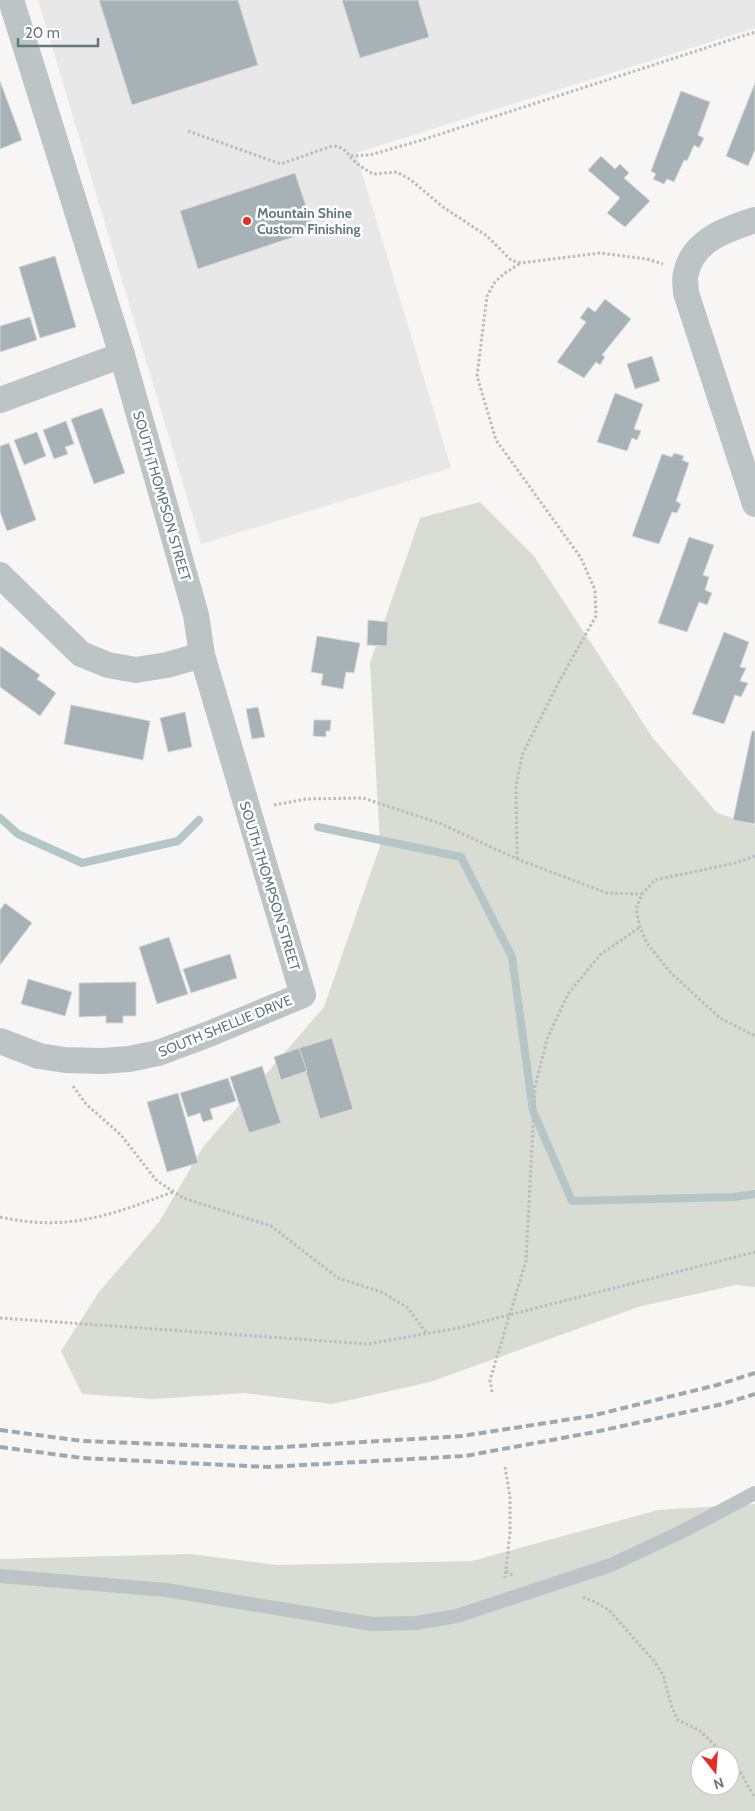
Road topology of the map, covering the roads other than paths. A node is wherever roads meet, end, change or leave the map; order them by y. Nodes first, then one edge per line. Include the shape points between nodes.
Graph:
1 (9, 14) edge
2 (755, 220) edge
3 (122, 355) junction
4 (0, 400) edge
5 (753, 494) edge
6 (0, 575) edge
7 (202, 655) junction
8 (303, 995) joint
9 (0, 1041) edge
10 (755, 1493) edge
11 (0, 1576) edge

1 - 3 street, SOUTH THOMPSON STREET
2 - 5 street via 728,228 710,239 693,255 685,274 686,293
3 - 4 street
3 - 7 street, SOUTH THOMPSON STREET via 196,615
6 - 7 street via 81,654 108,665 136,670 167,666
7 - 8 street, SOUTH THOMPSON STREET
8 - 9 street, SOUTH SHELLIE DRIVE via 158,1053 129,1059 65,1060 40,1056
10 - 11 lane via 610,1565 457,1616 416,1622 372,1624 166,1590

